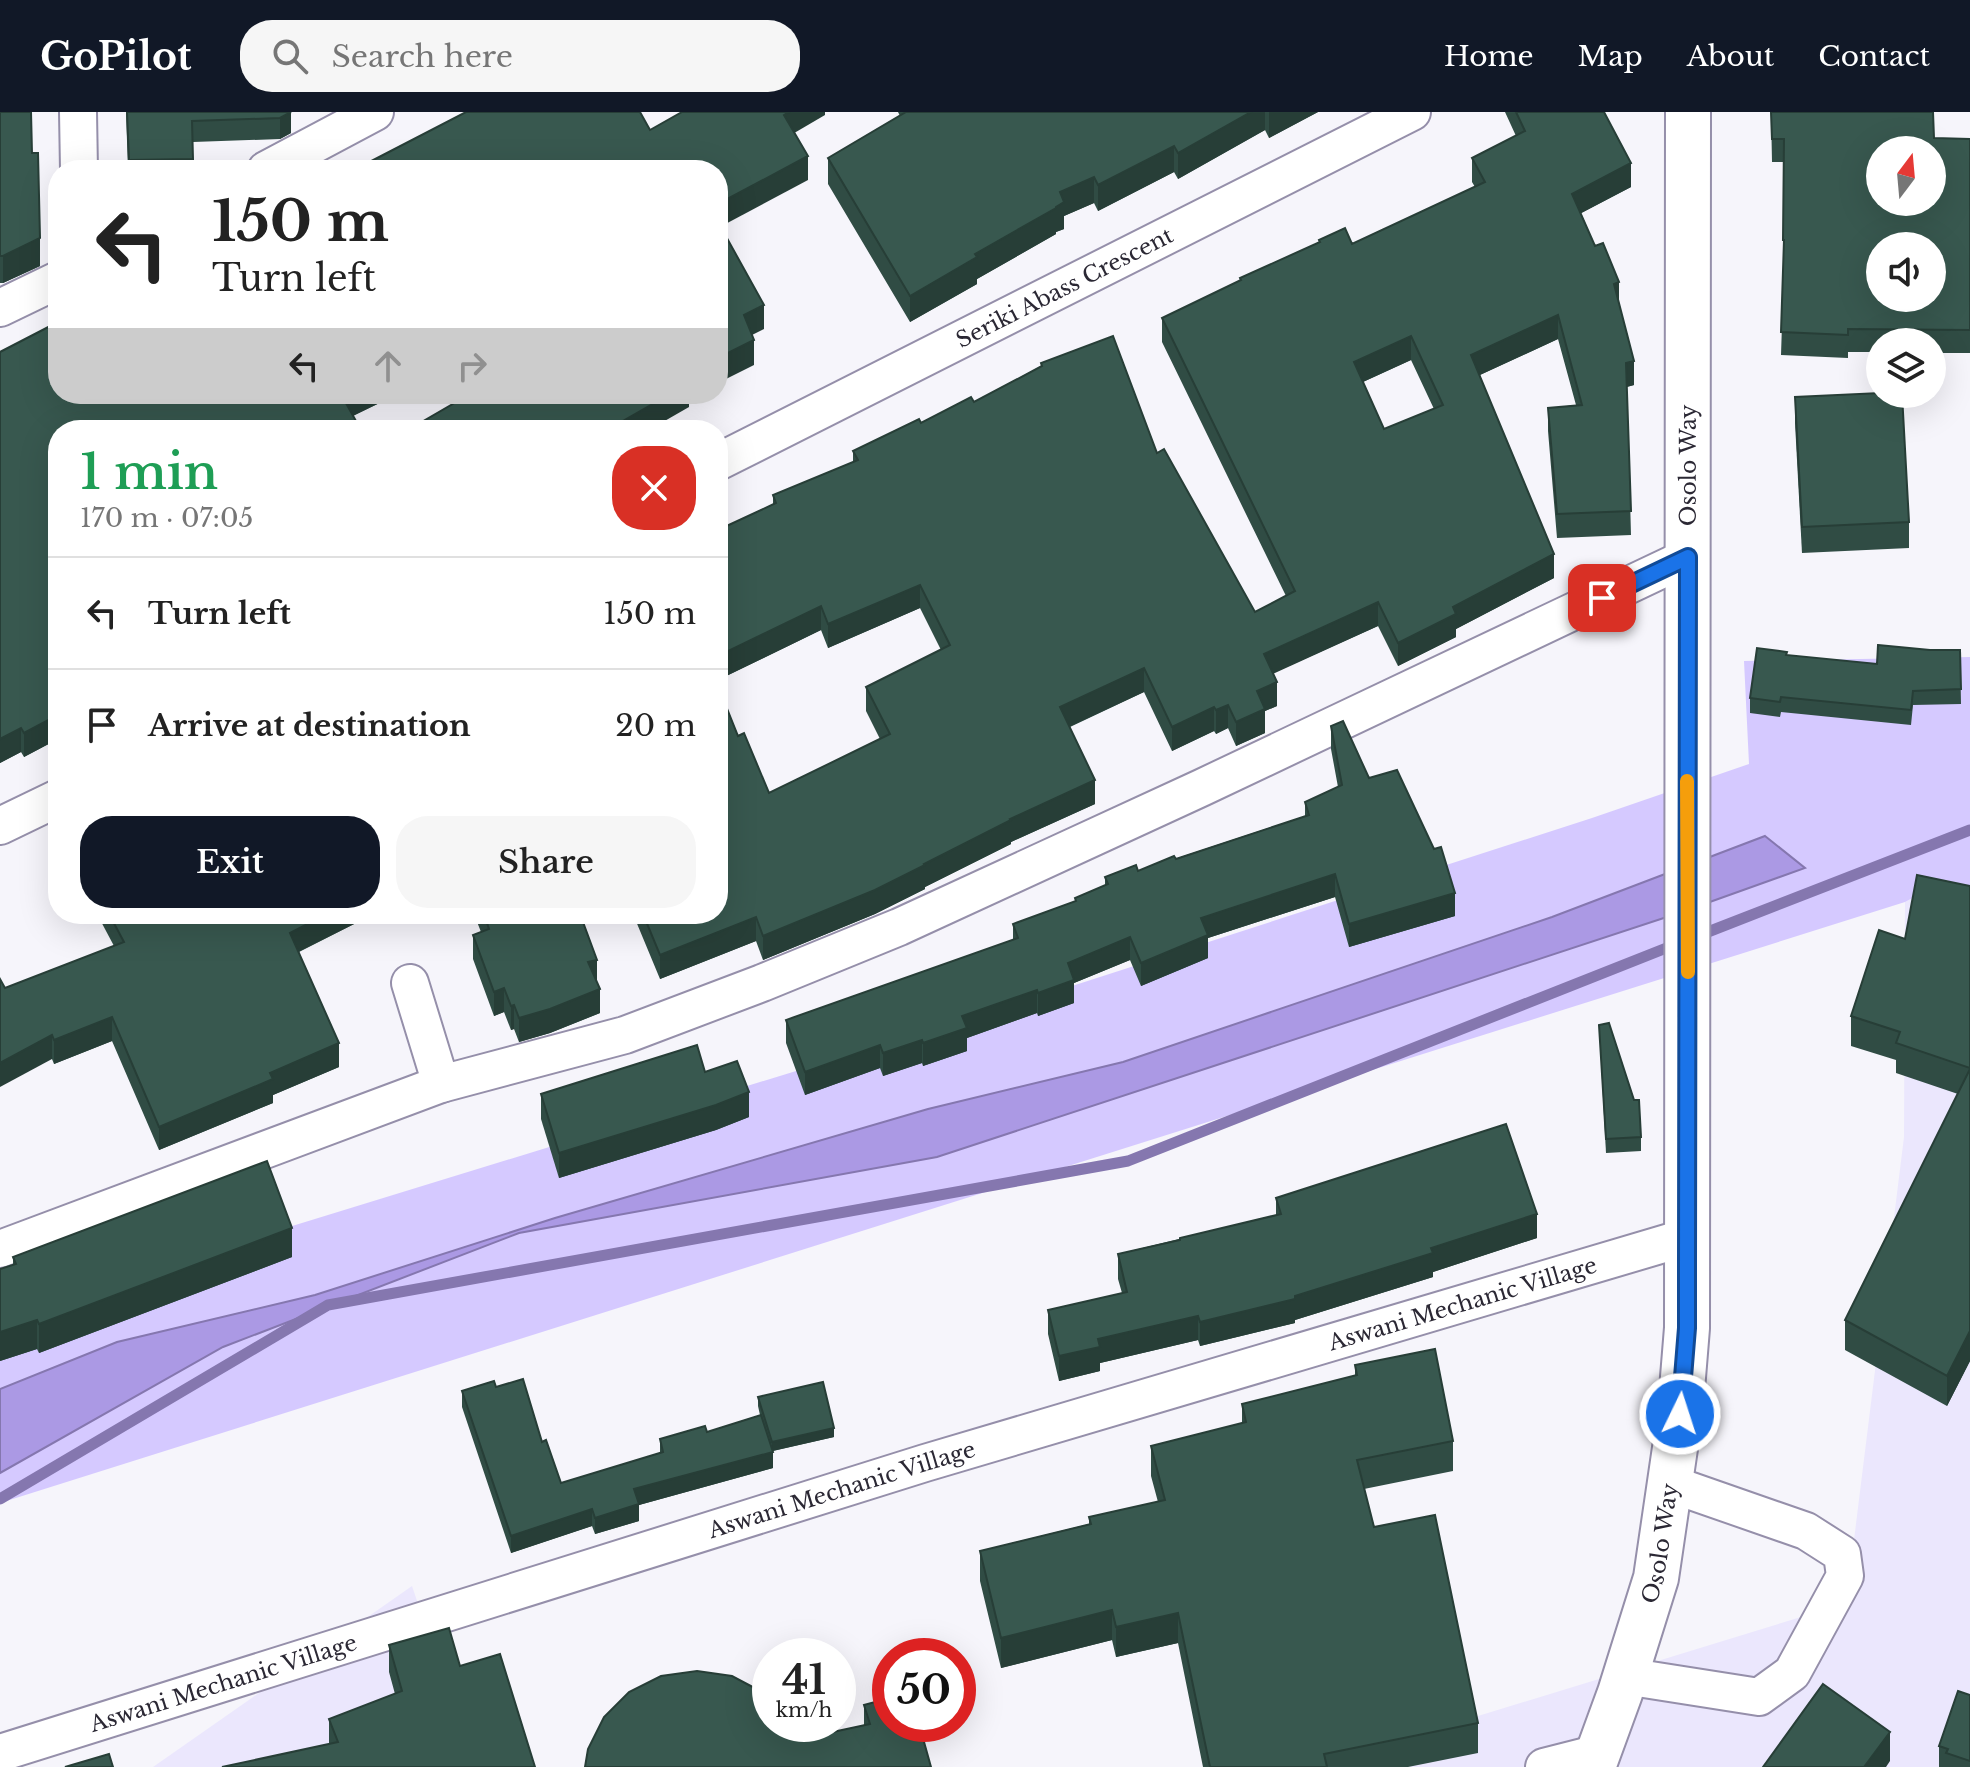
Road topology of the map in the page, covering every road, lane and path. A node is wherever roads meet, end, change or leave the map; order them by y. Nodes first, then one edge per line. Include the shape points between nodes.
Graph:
1 (78, 112) edge
2 (375, 112) edge
3 (1412, 112) edge
4 (1688, 112) edge
5 (79, 160) edge
6 (285, 160) edge
7 (48, 285) edge
8 (0, 308) edge
9 (728, 457) edge
10 (1688, 557) junction
11 (48, 803) edge
12 (0, 826) edge
13 (410, 983) dead end
14 (441, 1084) junction
15 (1687, 1237) junction
16 (0, 1249) edge
17 (1671, 1484) junction
18 (1625, 1676) junction
19 (0, 1753) edge
20 (1596, 1760) edge
21 (1544, 1767) edge

1 - 5 street
2 - 6 street
3 - 9 street, Seriki Abass Crescent
4 - 10 main road, Osolo Way
7 - 8 street
10 - 14 street via 899,927 625,1035
10 - 15 main road, Osolo Way
11 - 12 street
13 - 14 street
14 - 16 street
15 - 17 main road, Osolo Way via 1687,1328
15 - 19 street, Aswani Mechanic Village via 910,1468
17 - 18 main road, Osolo Way via 1656,1578
17 - 18 street via 1806,1531 1842,1554 1845,1576 1792,1673 1759,1697
18 - 20 main road, Osolo Way
20 - 21 street

